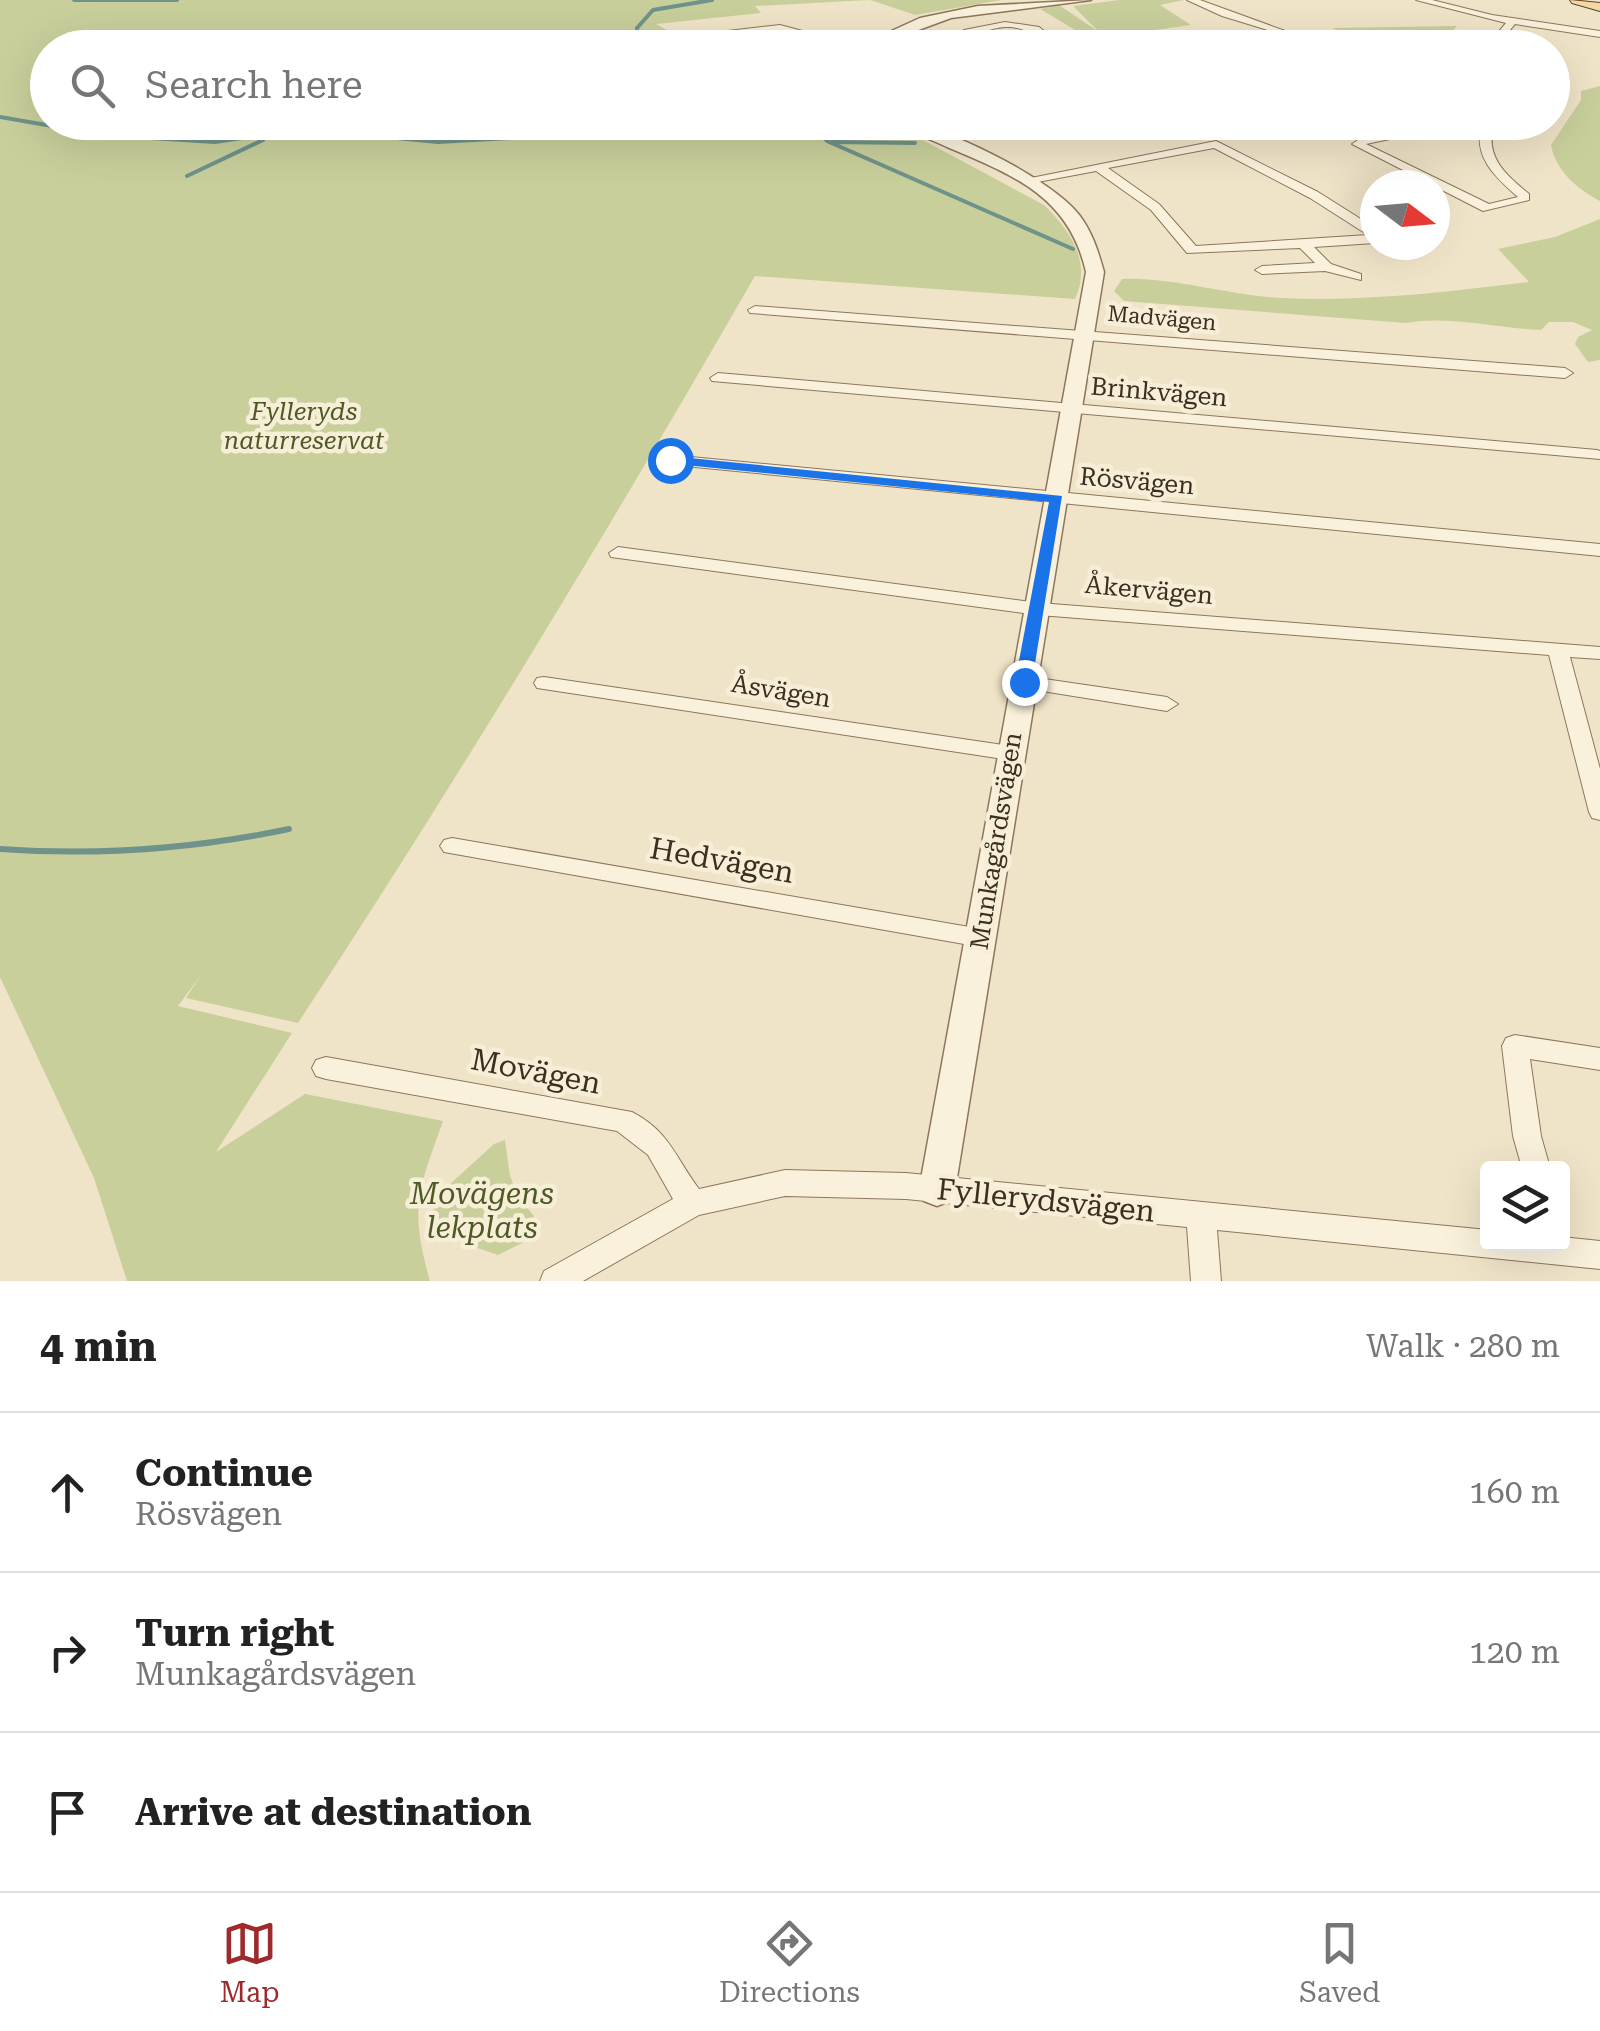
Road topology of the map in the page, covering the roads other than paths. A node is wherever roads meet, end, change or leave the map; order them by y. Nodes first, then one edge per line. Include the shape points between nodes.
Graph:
1 (1085, 0) edge
2 (1192, 0) edge
3 (1421, 0) edge
4 (1577, 0) edge
5 (1588, 0) edge
6 (1600, 5) edge
7 (1513, 22) junction
8 (756, 30) edge
9 (787, 30) edge
10 (903, 30) edge
11 (992, 30) edge
12 (1036, 30) edge
13 (1277, 30) edge
14 (1506, 30) edge
15 (1600, 34) edge
16 (942, 140) edge
17 (1366, 140) edge
18 (1485, 140) edge
19 (1097, 166) junction
20 (1027, 180) junction
21 (1360, 224) edge
22 (1360, 241) edge
23 (1304, 244) junction
24 (1326, 267) junction
25 (1262, 270) dead end
26 (1356, 277) dead end
27 (755, 310) dead end
28 (1083, 335) junction
29 (1565, 373) dead end
30 (718, 378) dead end
31 (1073, 409) junction
32 (1596, 454) dead end
33 (670, 460) dead end
34 (1057, 499) junction
35 (1600, 550) edge
36 (618, 553) dead end
37 (1038, 609) junction
38 (1558, 650) junction
39 (1600, 653) edge
40 (1024, 682) junction
41 (544, 683) dead end
42 (1166, 704) dead end
43 (1010, 753) junction
44 (1600, 812) edge
45 (452, 846) dead end
46 (980, 938) junction
47 (1600, 1059) edge
48 (326, 1068) dead end
49 (1535, 1161) edge
50 (937, 1190) junction
51 (693, 1203) junction
52 (1201, 1216) junction
53 (1480, 1240) edge
54 (1570, 1249) edge
55 (1600, 1255) edge
56 (555, 1281) edge
57 (1206, 1281) edge

1 - 10 street via 947,17
2 - 13 street
3 - 7 street
4 - 6 main road
5 - 6 main road
7 - 14 street
7 - 15 street
8 - 9 street
11 - 12 street
16 - 20 street, Munkagårdsvägen
17 - 18 street via 1358,144 1488,208 1522,200 1490,162
19 - 20 street
19 - 21 street via 1216,144
19 - 23 street via 1154,206 1192,250
20 - 28 street, Munkagårdsvägen via 1077,219 1088,237 1096,272
22 - 23 street
23 - 24 street
24 - 25 street
24 - 26 street
27 - 28 street, Madvägen
28 - 29 street, Madvägen
28 - 31 street, Munkagårdsvägen
30 - 31 street, Brinkvägen
31 - 32 street, Brinkvägen
31 - 34 street, Munkagårdsvägen
33 - 34 street, Rösvägen
34 - 35 street, Rösvägen
34 - 37 street, Munkagårdsvägen
36 - 37 street, Åkervägen
37 - 38 street, Åkervägen
37 - 40 street, Munkagårdsvägen
38 - 39 street, Åkervägen
38 - 44 street
40 - 42 street
40 - 43 street, Munkagårdsvägen
41 - 43 street, Åsvägen
43 - 46 street, Munkagårdsvägen
45 - 46 street, Hedvägen
46 - 50 street, Munkagårdsvägen
47 - 49 street via 1514,1046
48 - 51 street, Movägen via 622,1120 659,1146
50 - 51 street, Fyllerydsvägen via 785,1183
50 - 52 street, Fyllerydsvägen
51 - 56 street, Fyllerydsvägen
52 - 53 street, Fyllerydsvägen
52 - 57 street
54 - 55 street, Fyllerydsvägen

